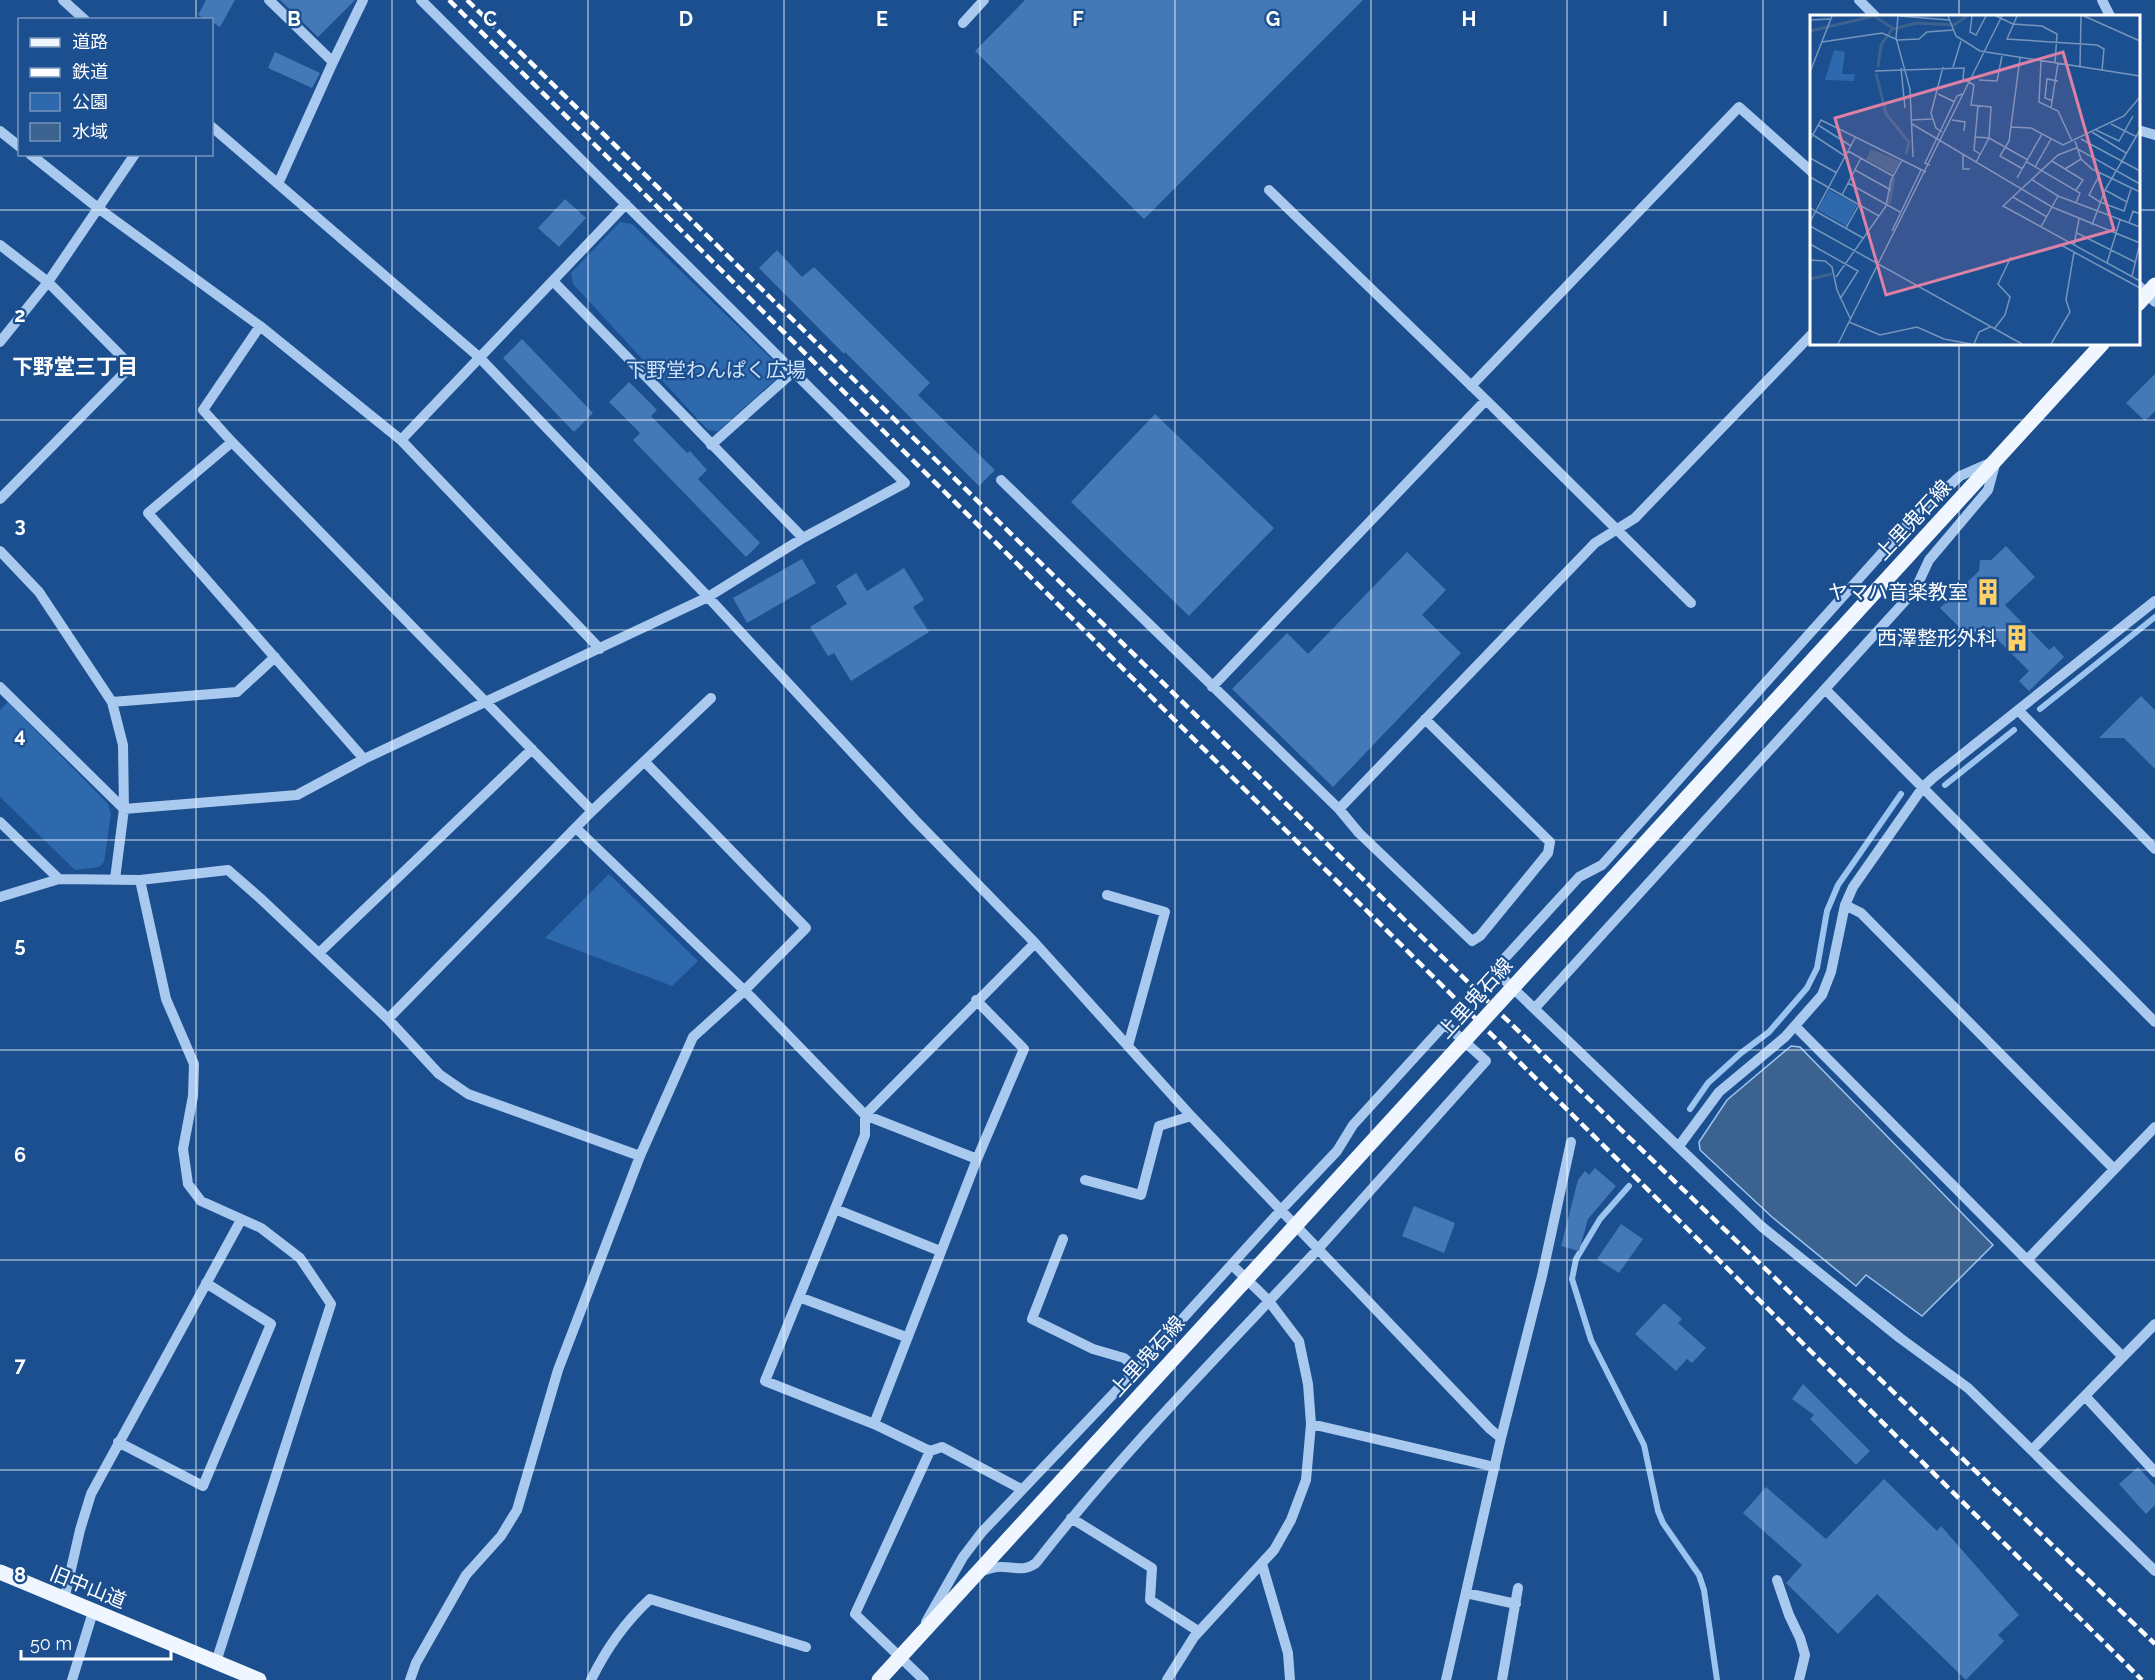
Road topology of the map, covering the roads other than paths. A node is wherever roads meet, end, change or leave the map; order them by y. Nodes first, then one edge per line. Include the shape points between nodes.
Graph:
1 (63, 0) edge
2 (269, 0) edge
3 (363, 0) edge
4 (421, 0) edge
5 (984, 0) edge
6 (1859, 0) edge
7 (2102, 0) edge
8 (1874, 15) edge
9 (2110, 15) edge
10 (84, 18) edge
11 (963, 23) dead end
12 (333, 62) junction
13 (213, 128) edge
14 (2140, 130) edge
15 (0, 131) edge
16 (2155, 135) edge
17 (18, 145) edge
18 (33, 156) edge
19 (134, 156) edge
20 (1810, 170) edge
21 (278, 184) junction
22 (1269, 190) dead end
23 (626, 204) junction
24 (98, 208) junction
25 (0, 245) edge
26 (553, 281) junction
27 (48, 282) junction
28 (260, 326) junction
29 (1810, 336) edge
30 (0, 342) edge
31 (2101, 345) edge
32 (479, 357) junction
33 (793, 372) junction
34 (1471, 386) junction
35 (1486, 400) junction
36 (401, 440) junction
37 (232, 442) junction
38 (711, 445) junction
39 (1997, 459) junction
40 (1001, 480) dead end
41 (0, 500) edge
42 (1618, 529) junction
43 (803, 538) junction
44 (0, 551) edge
45 (708, 597) junction
46 (2155, 601) edge
47 (1691, 603) dead end
48 (600, 649) junction
49 (275, 657) junction
50 (0, 687) edge
51 (1212, 687) junction
52 (1825, 689) junction
53 (711, 698) dead end
54 (112, 702) junction
55 (487, 703) junction
56 (2018, 710) junction
57 (1425, 719) junction
58 (532, 749) junction
59 (364, 759) junction
60 (645, 762) junction
61 (1923, 787) junction
62 (124, 809) junction
63 (1339, 809) junction
64 (592, 812) junction
65 (0, 822) edge
66 (576, 828) junction
67 (2155, 849) edge
68 (59, 879) junction
69 (115, 879) junction
70 (140, 880) junction
71 (1107, 895) dead end
72 (0, 897) edge
73 (1845, 905) junction
74 (1035, 943) junction
75 (319, 953) junction
76 (744, 991) junction
77 (976, 1000) junction
78 (1534, 1008) junction
79 (388, 1018) junction
80 (2155, 1022) edge
81 (1795, 1026) junction
82 (1128, 1046) junction
83 (865, 1115) junction
84 (1191, 1116) junction
85 (2155, 1127) edge
86 (1571, 1142) dead end
87 (1679, 1146) junction
88 (640, 1156) junction
89 (977, 1159) junction
90 (2114, 1169) junction
91 (1085, 1180) dead end
92 (835, 1209) junction
93 (1282, 1209) junction
94 (241, 1220) junction
95 (1063, 1239) dead end
96 (1318, 1248) junction
97 (940, 1251) junction
98 (2027, 1260) junction
99 (1232, 1265) junction
100 (206, 1283) junction
101 (799, 1297) junction
102 (1268, 1300) junction
103 (2155, 1324) edge
104 (906, 1337) junction
105 (2123, 1357) junction
106 (1137, 1369) junction
107 (2085, 1396) junction
108 (874, 1424) junction
109 (1311, 1424) junction
110 (1501, 1438) junction
111 (118, 1442) junction
112 (2032, 1450) junction
113 (930, 1451) junction
114 (1496, 1467) junction
115 (2155, 1472) edge
116 (1021, 1489) junction
117 (1071, 1518) junction
118 (1262, 1564) junction
119 (2155, 1571) edge
120 (0, 1572) edge
121 (978, 1572) junction
122 (1777, 1580) dead end
123 (1518, 1588) dead end
124 (1466, 1593) junction
125 (64, 1600) junction
126 (1516, 1604) junction
127 (93, 1612) junction
128 (1198, 1631) junction
129 (917, 1638) junction
130 (806, 1647) dead end
131 (900, 1658) junction
132 (216, 1662) junction
133 (72, 1680) edge
134 (259, 1680) edge
135 (410, 1680) edge
136 (591, 1680) edge
137 (879, 1680) edge
138 (924, 1680) edge
139 (1167, 1680) edge
140 (1290, 1680) edge
141 (1446, 1680) edge
142 (1502, 1680) edge
143 (1799, 1680) edge

1 - 10 street
2 - 12 street
3 - 12 street
4 - 23 street
5 - 11 street
6 - 8 street
7 - 9 street
12 - 21 street
13 - 21 street
14 - 16 street
15 - 17 street
18 - 24 street
19 - 24 street
20 - 34 street via 1740,107
21 - 32 street
22 - 34 street
23 - 26 street
23 - 33 street
24 - 27 street
24 - 28 street
25 - 27 street
26 - 32 street
26 - 38 street
27 - 30 street
27 - 41 street via 131,366
28 - 36 street
28 - 37 street via 203,410
29 - 42 street via 1635,518
31 - 39 main road, 上里鬼石線
32 - 36 street
32 - 45 street
33 - 38 street
33 - 43 street via 905,483
34 - 35 street
35 - 42 street
35 - 51 street
36 - 48 street
37 - 49 street via 148,513
37 - 55 street
38 - 43 street
39 - 52 street via 1988,490 1929,560 1916,591
39 - 78 street via 1960,476 1907,525 1602,865 1579,877 1494,970
39 - 121 main road, 上里鬼石線, bridge
40 - 51 street
42 - 47 street
42 - 57 street via 1595,543
43 - 45 street
44 - 54 street via 39,592
45 - 48 street
45 - 74 street
46 - 56 street
48 - 55 street
49 - 54 street via 237,692
49 - 59 street
50 - 62 street
51 - 63 street
52 - 61 street
52 - 78 street
53 - 60 street
54 - 62 street via 123,745
55 - 58 street
55 - 59 street
56 - 61 street
56 - 67 street
57 - 63 street
57 - 63 street via 1550,842 1548,854 1480,936 1472,941
58 - 64 street
58 - 75 street
59 - 62 street via 297,795
60 - 64 street
60 - 76 street via 806,928
61 - 73 street via 1853,887
61 - 80 street
62 - 69 street
64 - 66 street
65 - 68 street
66 - 76 street
66 - 79 street
68 - 69 street
68 - 72 street
69 - 70 street
70 - 75 street via 228,870
70 - 94 street via 166,999 194,1064 194,1096 183,1149 188,1184 201,1201
71 - 82 street via 1165,912
73 - 81 street via 1831,972 1822,995
73 - 90 street via 1862,913
74 - 77 street
74 - 82 street
75 - 79 street
76 - 83 street
76 - 88 street via 693,1037
77 - 83 street
77 - 89 street via 1024,1049
78 - 87 street
79 - 88 street via 440,1074 468,1094
81 - 87 street via 1719,1092
81 - 98 street
82 - 84 street
83 - 89 street
83 - 92 street via 865,1135
84 - 91 street via 1159,1126 1141,1195
84 - 93 street
85 - 90 street
86 - 110 street
87 - 112 street via 1761,1226 1968,1388
88 - 135 street via 558,1370 517,1510 501,1536 466,1575
89 - 97 street
90 - 98 street
92 - 97 street
92 - 101 street
93 - 96 street
93 - 96 street via 1445,1024 1486,1061
93 - 99 street
94 - 100 street
94 - 132 street via 261,1228 300,1258 331,1304
95 - 106 street via 1032,1319 1093,1349 1124,1358
96 - 102 street
96 - 110 street
97 - 104 street
98 - 105 street
99 - 102 street
99 - 106 street
100 - 111 street
100 - 111 street via 271,1323 203,1486
101 - 104 street
101 - 108 street via 765,1381
102 - 109 street via 1299,1341
102 - 117 street
103 - 105 street
104 - 108 street
105 - 107 street
106 - 116 street
107 - 112 street
107 - 115 street
108 - 113 street
109 - 114 street
109 - 118 street via 1303,1490 1291,1520
110 - 114 street
111 - 125 street via 91,1494
112 - 119 street
113 - 116 street via 942,1447
113 - 131 street via 855,1614
114 - 124 street
116 - 129 street via 963,1557
117 - 121 street via 1029,1568 1002,1566
117 - 128 street via 1152,1568 1150,1600
118 - 128 street
118 - 140 street via 1288,1653
120 - 125 main road, 旧中山道
121 - 129 main road, 上里鬼石線
122 - 143 street via 1805,1655
123 - 126 street
124 - 126 street
124 - 141 street
125 - 127 main road, 旧中山道
126 - 142 street
127 - 132 main road, 旧中山道
127 - 133 street
128 - 139 street
129 - 131 main road, 上里鬼石線
130 - 136 street via 650,1599 604,1652
131 - 137 main road, 上里鬼石線
131 - 138 street
132 - 134 main road, 旧中山道

